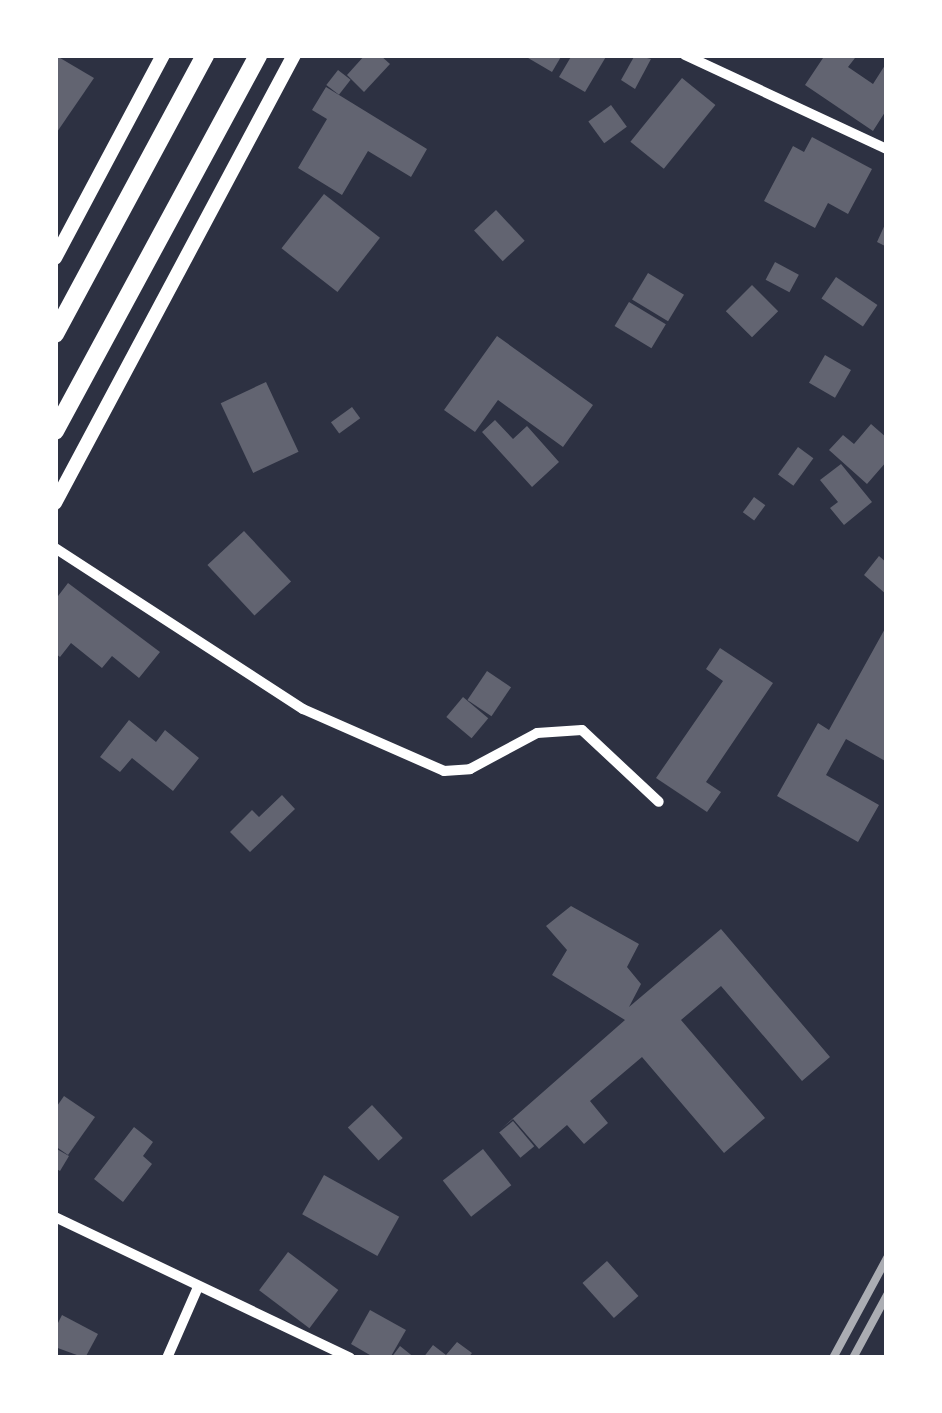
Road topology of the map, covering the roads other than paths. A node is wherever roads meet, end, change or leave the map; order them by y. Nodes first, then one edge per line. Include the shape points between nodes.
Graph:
1 (163, 55) edge
2 (206, 55) edge
3 (258, 55) edge
4 (294, 55) edge
5 (685, 55) edge
6 (887, 149) edge
7 (55, 258) edge
8 (55, 334) edge
9 (55, 431) edge
10 (55, 504) edge
11 (55, 548) edge
12 (659, 802) dead end
13 (55, 1217) edge
14 (198, 1287) junction
15 (167, 1358) edge
16 (350, 1358) edge

1 - 7 street
2 - 8 highway
3 - 9 highway
4 - 10 street
5 - 6 street
11 - 12 street via 304,709 444,772 470,769 537,734 582,730
13 - 14 street
14 - 15 street
14 - 16 street

